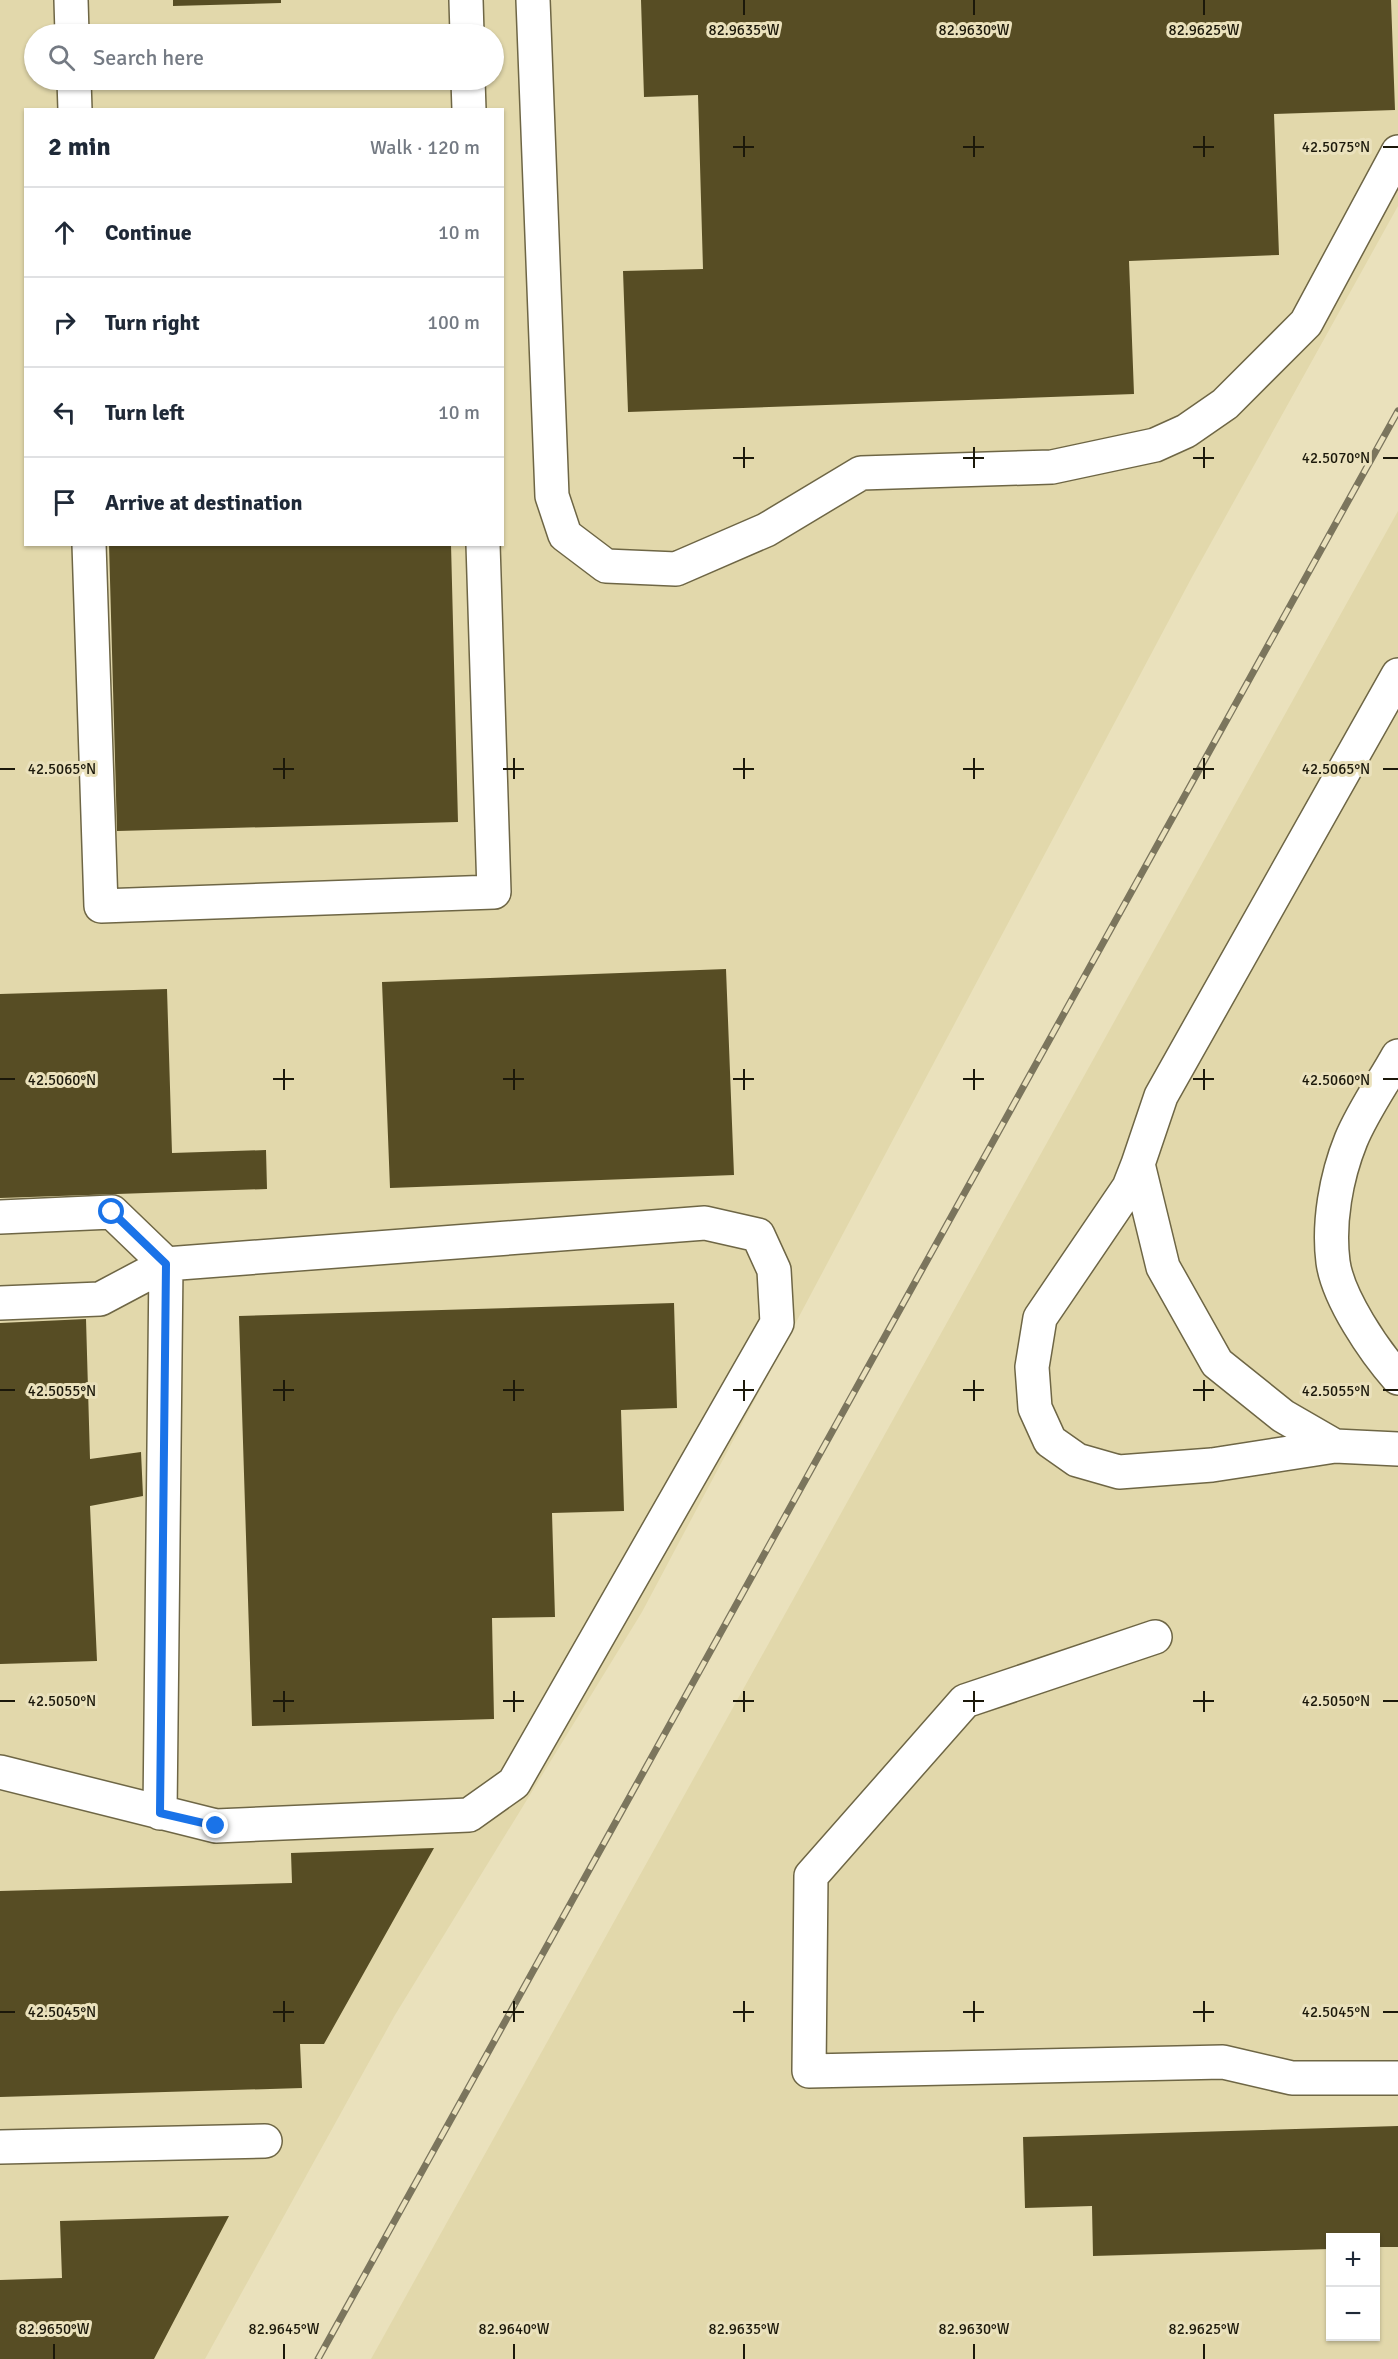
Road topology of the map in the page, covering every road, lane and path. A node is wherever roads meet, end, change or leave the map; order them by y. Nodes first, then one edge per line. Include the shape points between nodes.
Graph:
1 (71, 0) edge
2 (466, 0) edge
3 (533, 0) edge
4 (72, 24) edge
5 (467, 24) edge
6 (74, 90) edge
7 (468, 90) edge
8 (75, 108) edge
9 (469, 108) edge
10 (1398, 152) edge
11 (89, 546) edge
12 (483, 546) edge
13 (1398, 675) edge
14 (1398, 1056) edge
15 (1138, 1164) junction
16 (0, 1217) edge
17 (166, 1264) junction
18 (0, 1303) edge
19 (1398, 1378) edge
20 (1335, 1446) junction
21 (1398, 1449) edge
22 (1155, 1637) dead end
23 (0, 1772) edge
24 (160, 1813) junction
25 (1398, 2078) edge
26 (265, 2140) dead end
27 (0, 2146) edge

1 - 4 lane
2 - 5 lane
3 - 10 lane via 552,496 565,536 606,566 676,569 766,530 861,473 1052,467 1155,445 1186,431 1225,404 1306,323
6 - 8 lane
7 - 9 lane
11 - 12 lane via 101,906 494,892
13 - 15 lane via 1161,1096
14 - 19 lane via 1351,1140 1334,1204 1334,1263 1351,1311 1383,1362
15 - 20 lane via 1163,1267 1217,1363 1283,1416
15 - 20 lane via 1129,1187 1040,1317 1032,1367 1035,1408 1050,1441 1077,1460 1119,1472 1212,1465
16 - 17 lane via 112,1212
17 - 18 lane via 100,1299
17 - 24 lane
17 - 24 lane via 705,1223 759,1235 774,1270 777,1323 514,1783 469,1815 216,1826
20 - 21 lane
22 - 25 lane via 965,1701 811,1876 809,2071 1223,2062 1292,2078
23 - 24 lane
26 - 27 lane

